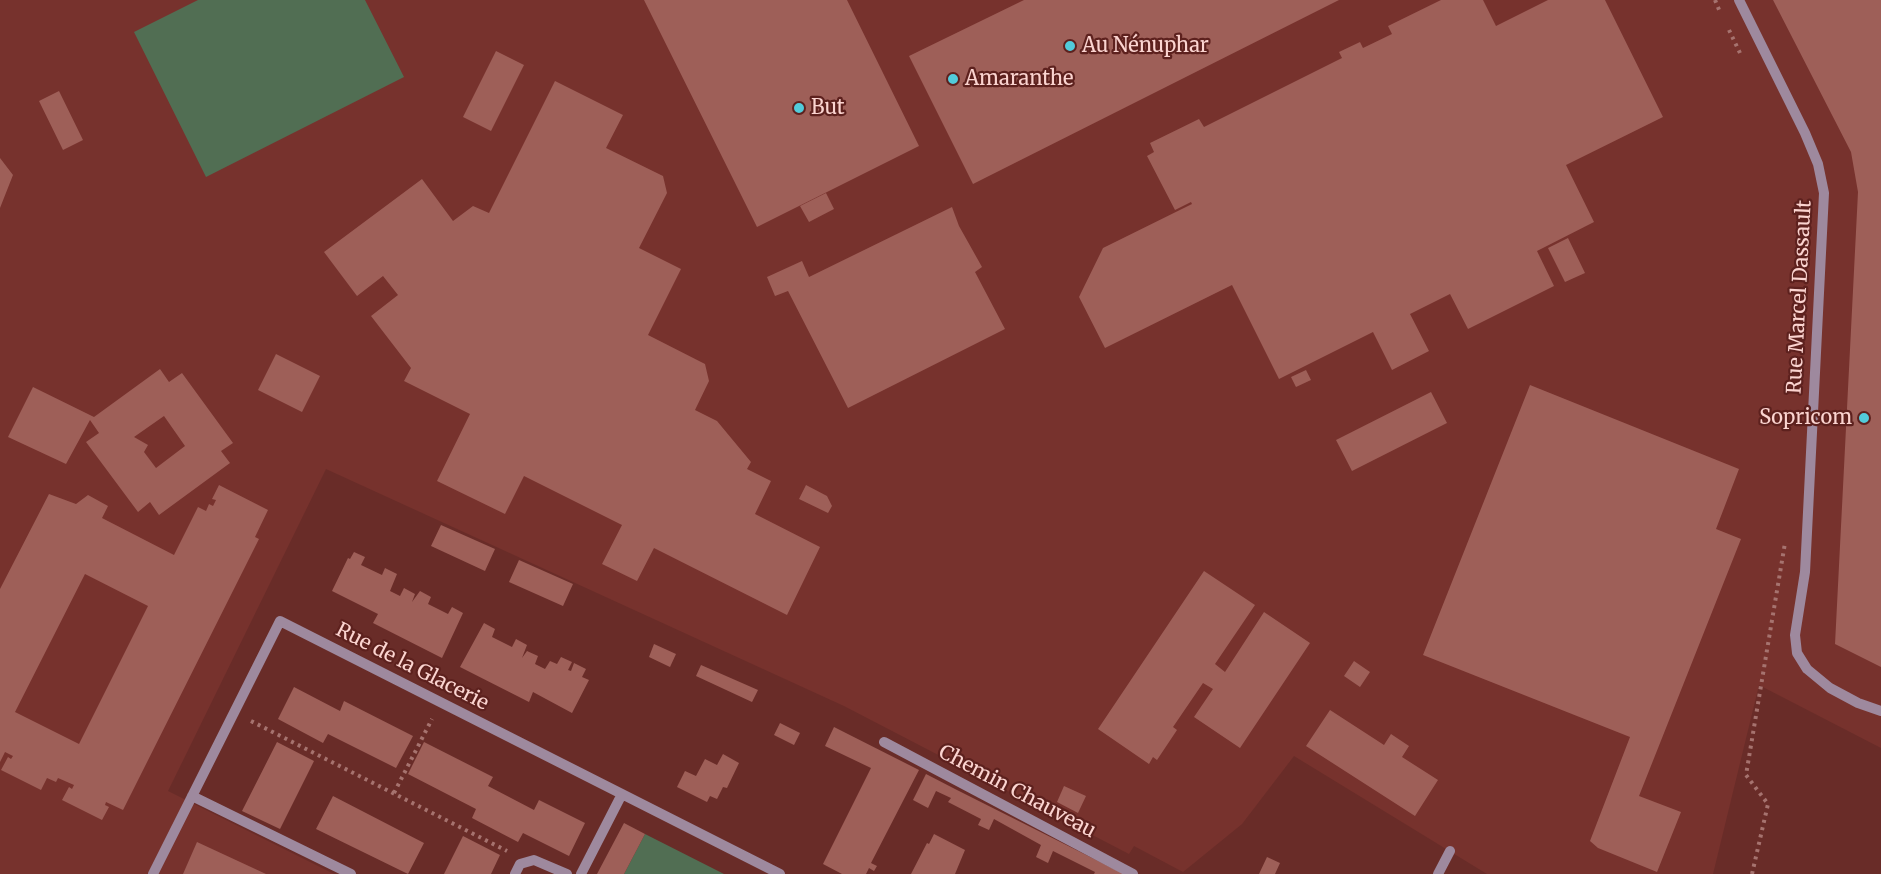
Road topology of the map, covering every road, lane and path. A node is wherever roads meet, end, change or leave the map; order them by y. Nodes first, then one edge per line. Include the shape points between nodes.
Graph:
1 (1714, 0) edge
2 (1739, 0) edge
3 (1746, 63) dead end
4 (1785, 542) dead end
5 (441, 702) junction
6 (1881, 711) edge
7 (234, 713) junction
8 (884, 742) dead end
9 (394, 793) junction
10 (622, 794) junction
11 (192, 796) junction
12 (1450, 851) dead end
13 (526, 861) junction
14 (153, 874) edge
15 (351, 874) edge
16 (515, 874) edge
17 (567, 874) edge
18 (581, 874) edge
19 (780, 874) edge
20 (1133, 874) edge
21 (1438, 874) edge
22 (1752, 874) edge

1 - 3 path
2 - 6 street, Rue Marcel Dassault via 1805,132 1824,193 1804,572 1795,635 1797,653 1807,669 1830,688
4 - 22 path via 1746,776 1768,804
5 - 7 street, Rue de la Glacerie via 280,621
5 - 9 path
5 - 10 street, Rue de la Glacerie
7 - 9 path
7 - 11 street, Rue de la Glacerie
8 - 20 street, Chemin Chauveau
9 - 13 path
10 - 18 street
10 - 19 street, Rue de la Glacerie
11 - 14 street, Rue de la Glacerie
11 - 15 street
12 - 21 street
13 - 16 street
13 - 17 street via 534,860

